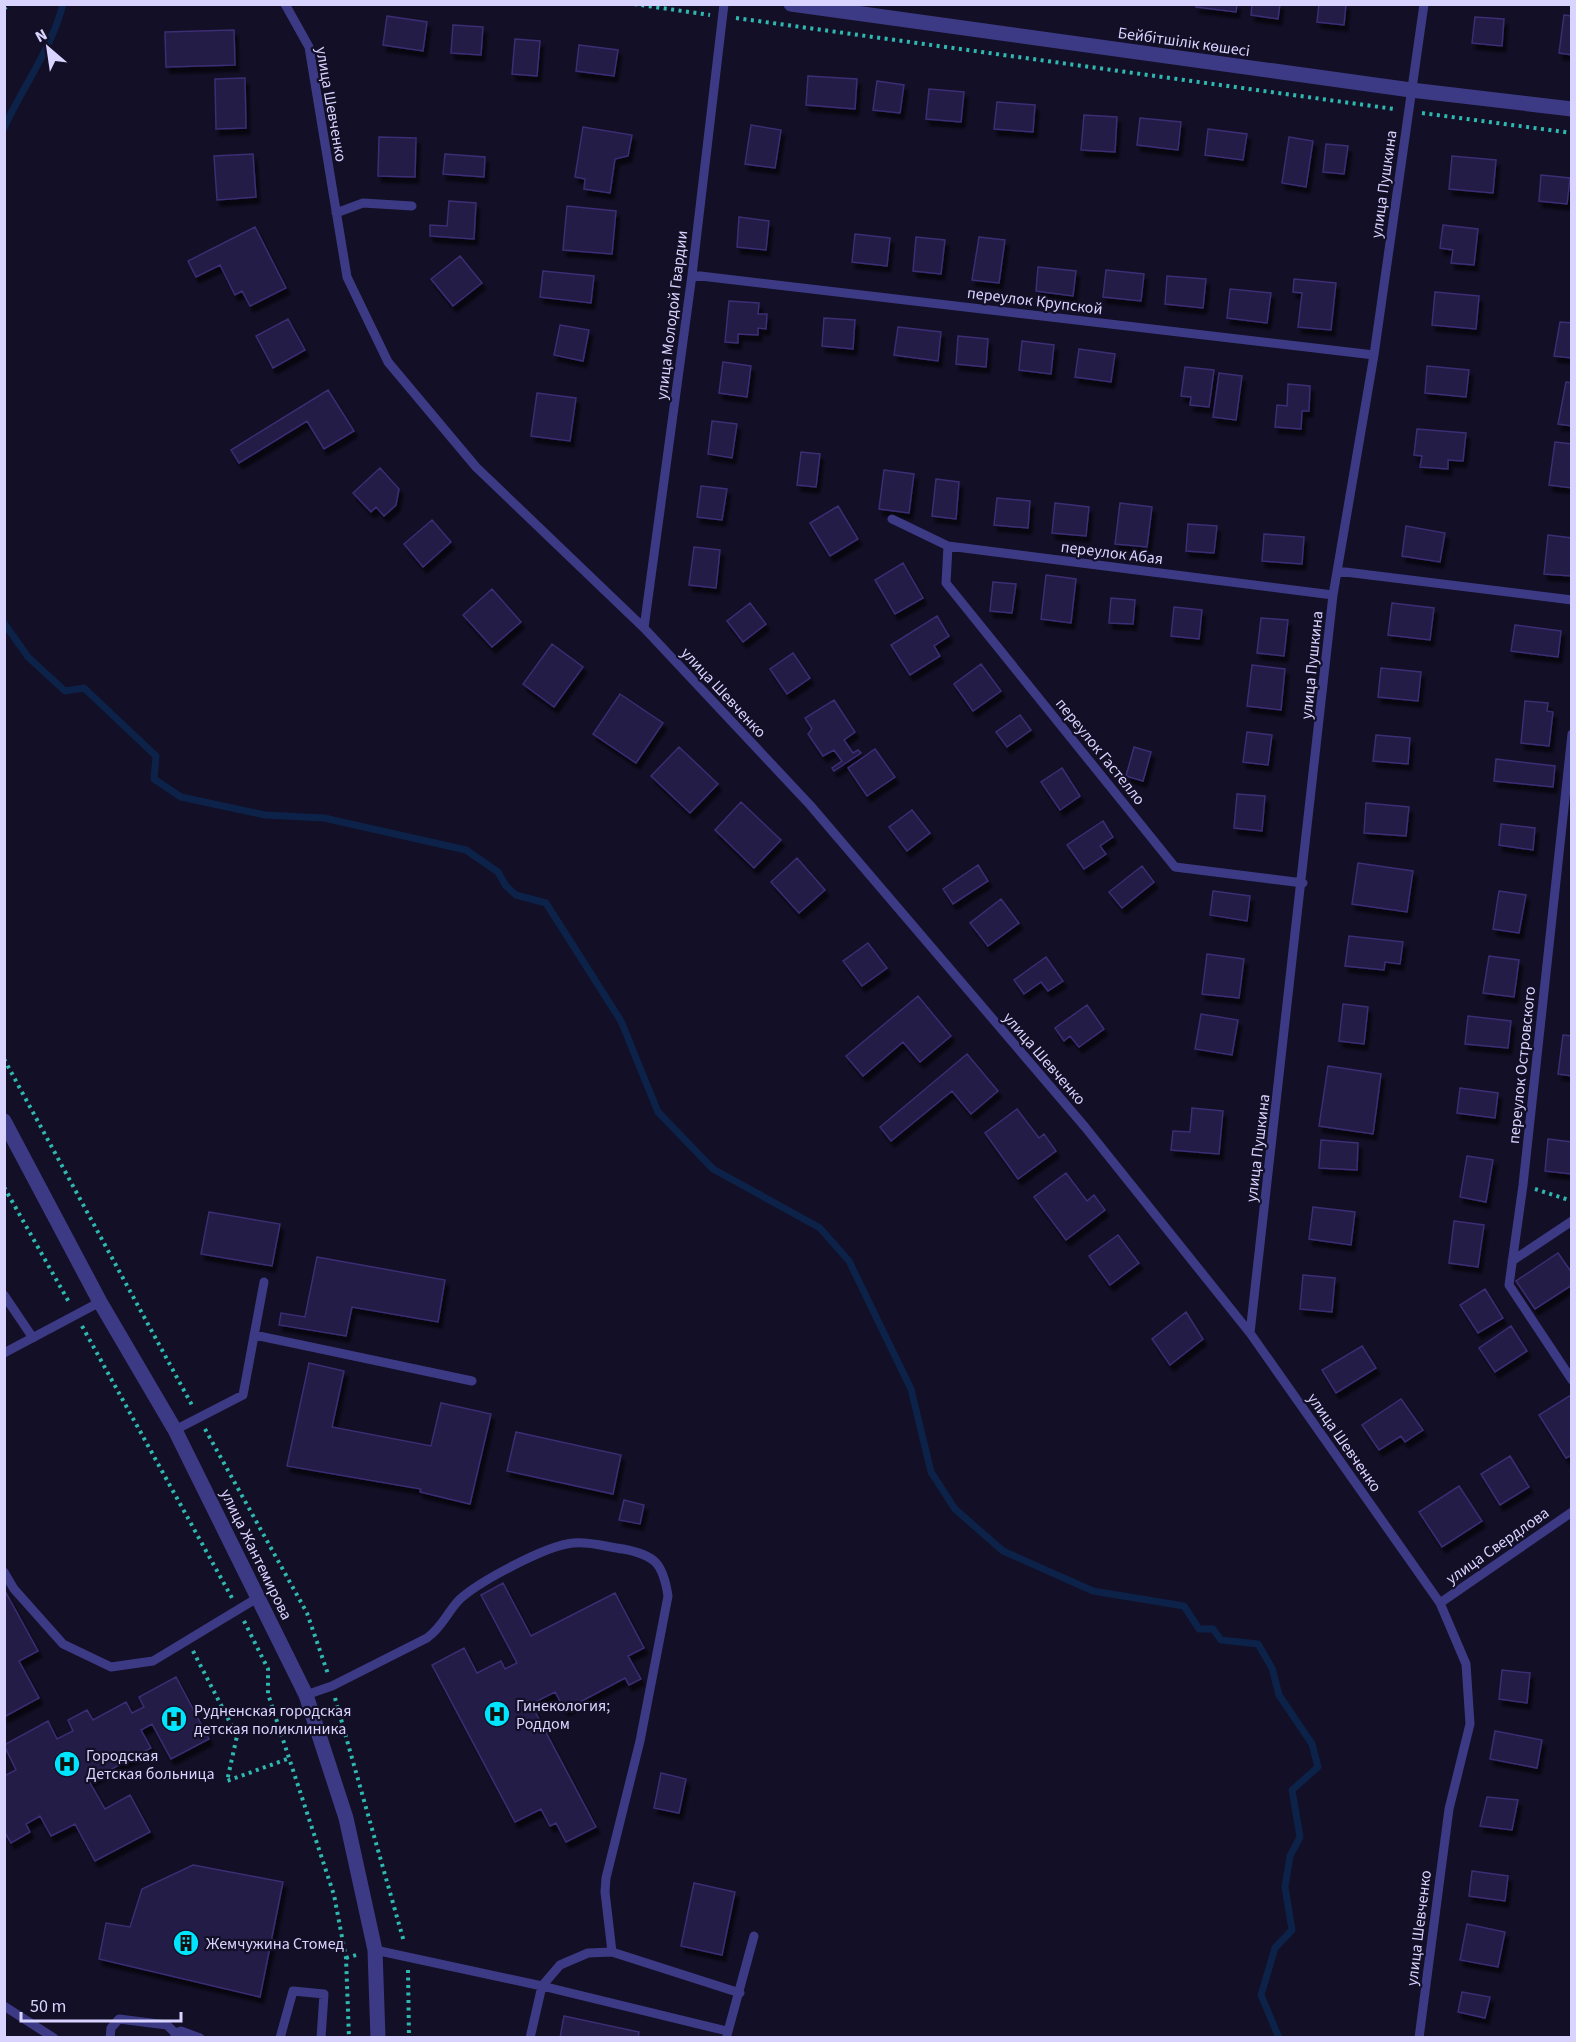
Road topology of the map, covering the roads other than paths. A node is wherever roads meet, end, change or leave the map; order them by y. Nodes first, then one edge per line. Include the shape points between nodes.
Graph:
1 (285, 4) edge
2 (724, 4) edge
3 (791, 4) edge
4 (1424, 4) edge
5 (1411, 90) junction
6 (1572, 109) edge
7 (412, 206) dead end
8 (336, 213) junction
9 (692, 275) junction
10 (1374, 355) junction
11 (892, 519) dead end
12 (948, 546) junction
13 (1337, 571) junction
14 (1333, 595) junction
15 (1572, 600) edge
16 (644, 628) junction
17 (1572, 735) edge
18 (1303, 883) junction
19 (4, 1121) edge
20 (1572, 1221) edge
21 (1512, 1261) junction
22 (264, 1282) dead end
23 (4, 1295) edge
24 (100, 1302) junction
25 (1250, 1333) junction
26 (254, 1335) junction
27 (33, 1338) junction
28 (4, 1353) edge
29 (1572, 1380) edge
30 (472, 1381) dead end
31 (175, 1430) junction
32 (1572, 1512) edge
33 (4, 1572) edge
34 (259, 1597) junction
35 (1440, 1603) junction
36 (306, 1695) junction
37 (754, 1936) dead end
38 (375, 1950) junction
39 (612, 1952) junction
40 (542, 1986) junction
41 (740, 1993) junction
42 (4, 2006) edge
43 (727, 2034) edge
44 (175, 2035) edge
45 (54, 2037) edge
46 (110, 2037) edge
47 (201, 2037) edge
48 (280, 2037) edge
49 (321, 2037) edge
50 (378, 2037) edge
51 (530, 2037) edge
52 (1419, 2037) edge

1 - 8 lane, улица Шевченко via 309,47
2 - 9 lane, улица Молодой Гвардии
3 - 5 street, Бейбітшілік көшесі
4 - 5 lane, улица Пушкина
5 - 6 street, Бейбітшілік көшесі
5 - 10 lane, улица Пушкина
7 - 8 lane via 363,203
8 - 16 lane, улица Шевченко via 346,277 388,362 476,467
9 - 10 lane, переулок Крупской
9 - 16 lane, улица Молодой Гвардии
10 - 13 lane, улица Пушкина
11 - 12 lane, переулок Абая
12 - 14 lane, переулок Абая
12 - 18 lane, переулок Гастелло via 946,583 1175,867
13 - 14 lane, улица Пушкина
13 - 15 lane
14 - 18 lane, улица Пушкина
16 - 25 lane, улица Шевченко via 817,814 1085,1127
17 - 21 lane, переулок Островского
18 - 25 lane, улица Пушкина
19 - 24 street, улица Жантемирова
20 - 21 lane
21 - 29 lane, переулок Островского via 1509,1285
22 - 26 lane
23 - 27 lane
24 - 27 lane
24 - 31 street, улица Жантемирова
25 - 35 lane, улица Шевченко
26 - 30 lane
26 - 31 lane via 243,1395
27 - 28 lane
31 - 34 street, улица Жантемирова
32 - 35 lane, улица Свердлова
33 - 34 lane via 14,1590 63,1644 111,1667 153,1661
34 - 36 street, улица Жантемирова
35 - 52 lane, улица Шевченко via 1466,1664 1470,1724 1449,1809
36 - 38 street, улица Жантемирова via 346,1818
36 - 39 lane via 427,1638 441,1628 457,1602 471,1590 556,1546 592,1544 644,1553 659,1564 668,1596 640,1741 606,1878
37 - 41 lane
38 - 40 lane
38 - 50 street, улица Жантемирова
39 - 40 lane via 588,1953 572,1959 560,1965
39 - 41 lane
40 - 43 lane
40 - 51 lane
41 - 43 lane
42 - 45 lane
44 - 46 lane via 167,2025 119,2019 111,2028
44 - 47 lane via 181,2031
48 - 49 lane via 294,1990 324,1994

